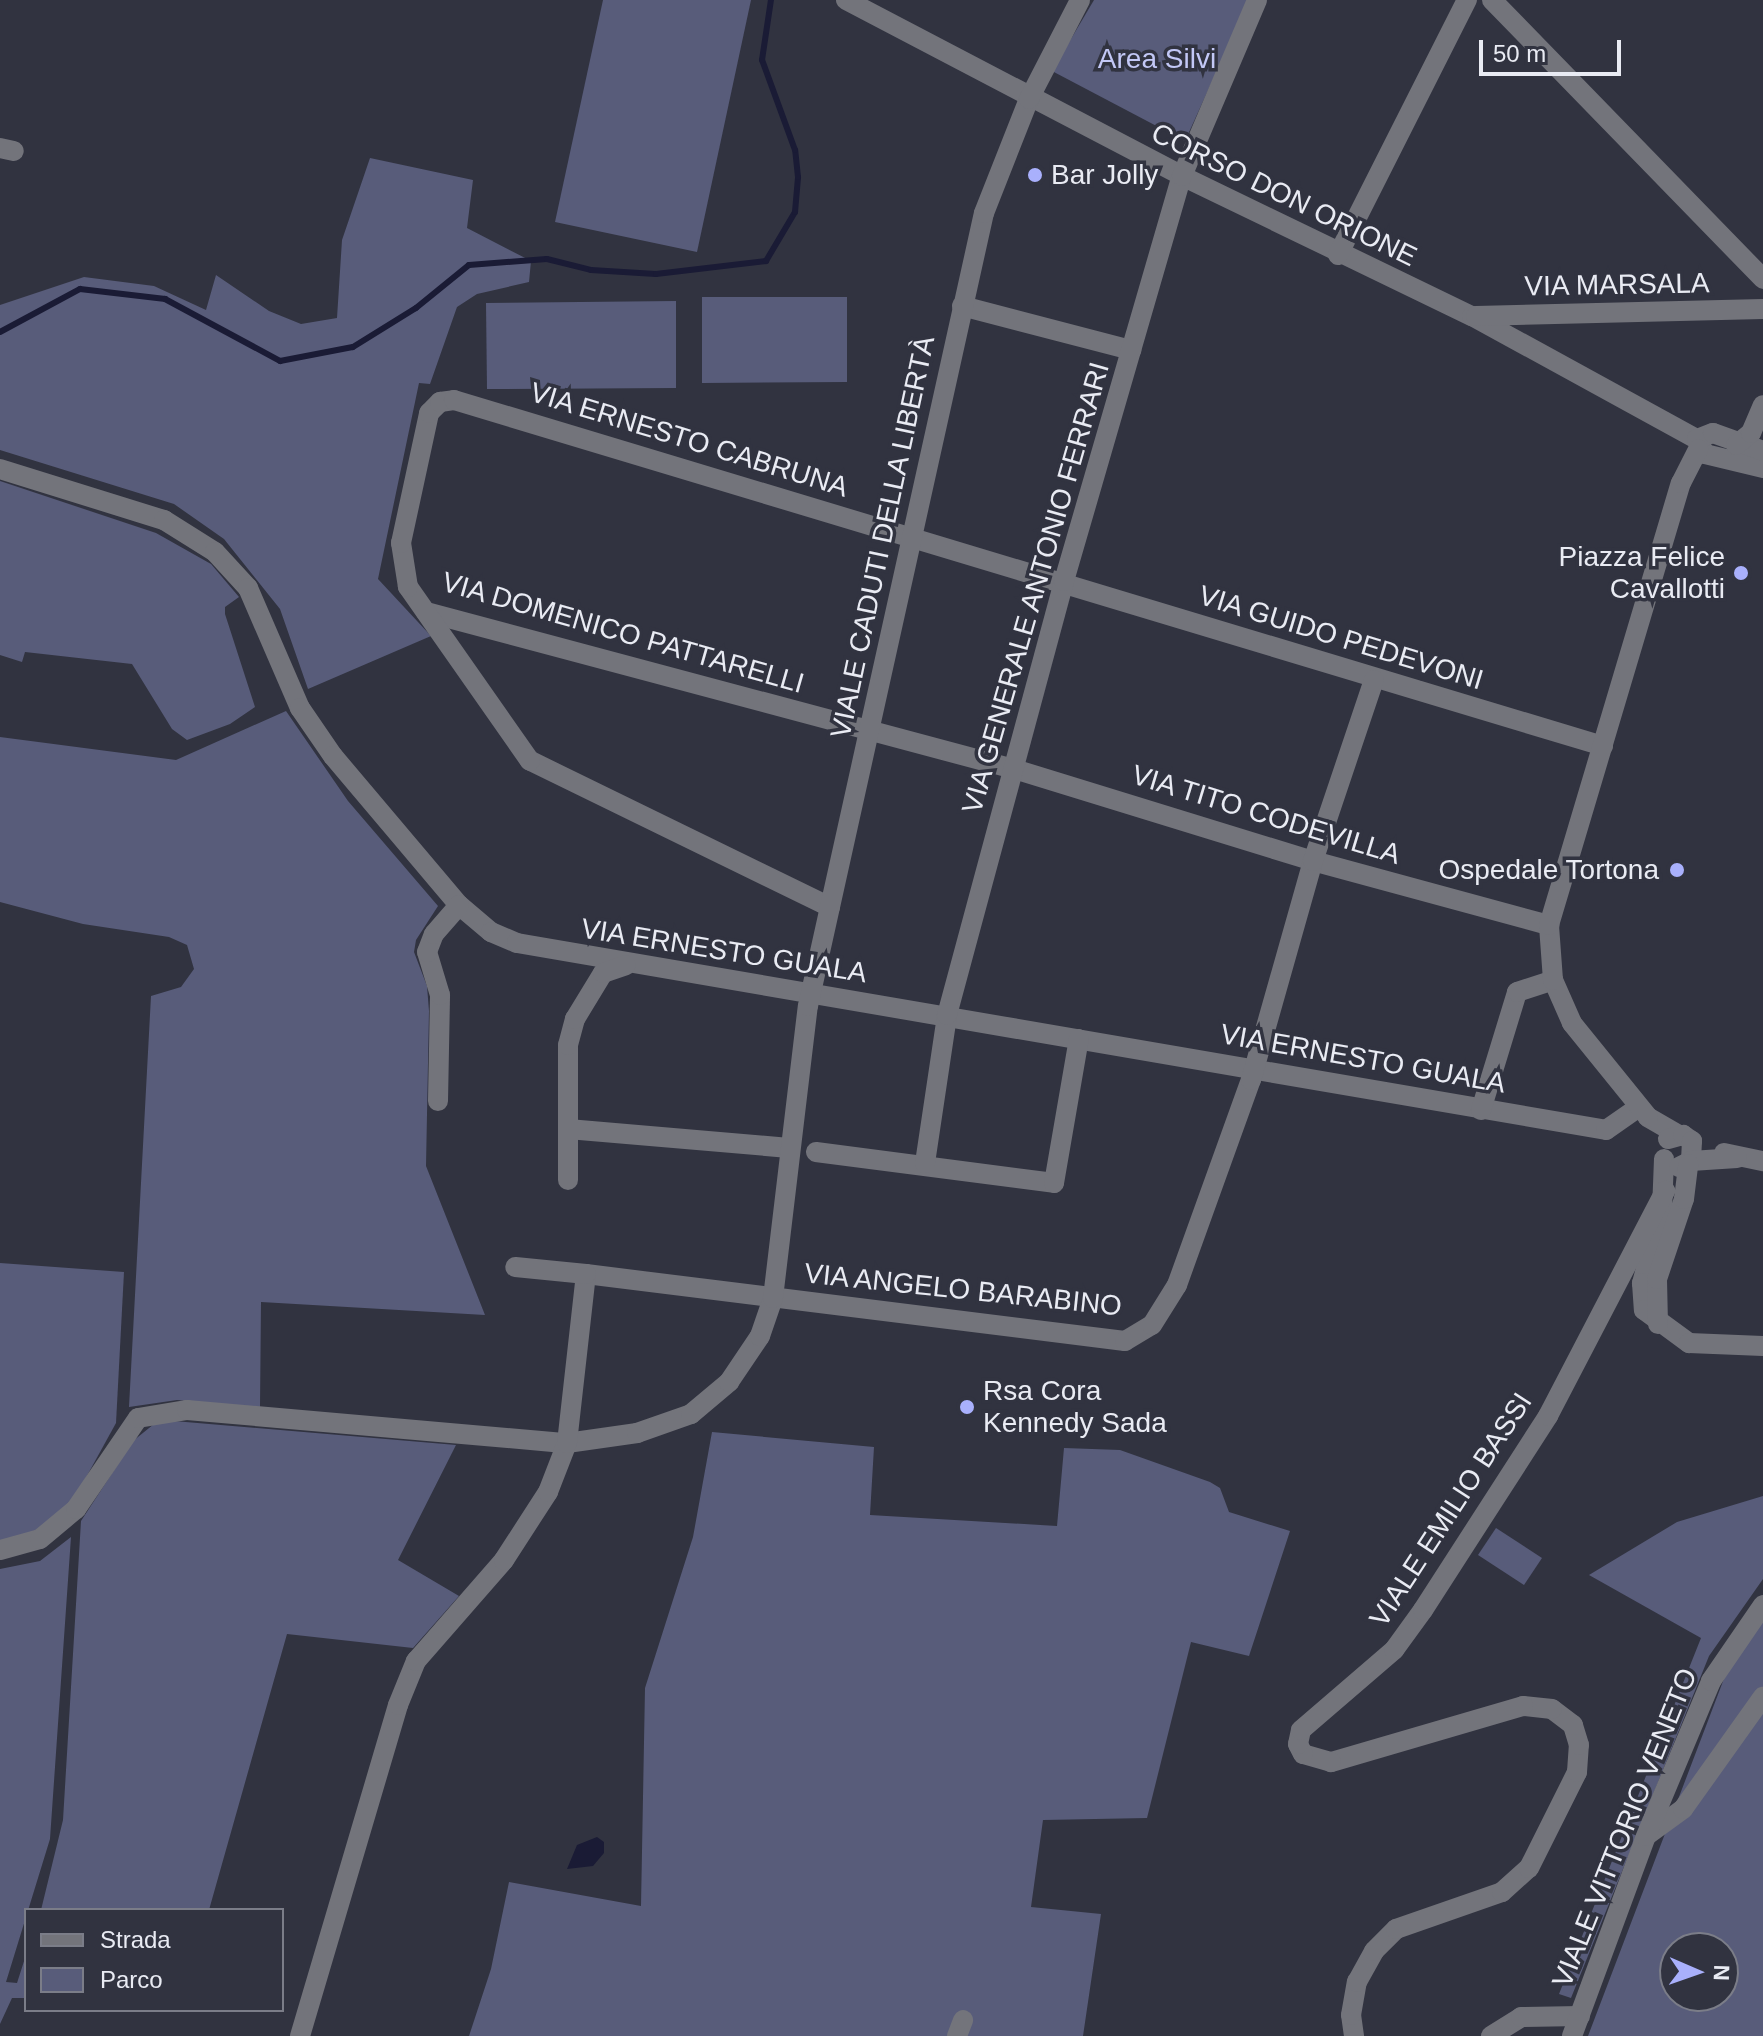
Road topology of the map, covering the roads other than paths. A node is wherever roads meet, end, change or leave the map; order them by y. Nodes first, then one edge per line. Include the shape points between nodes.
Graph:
1 (846, 0) edge
2 (1080, 0) edge
3 (1257, 0) edge
4 (1467, 0) edge
5 (1492, 0) edge
6 (1029, 99) junction
7 (1182, 176) junction
8 (1338, 255) junction
9 (1763, 279) edge
10 (962, 306) junction
11 (1763, 309) edge
12 (1472, 316) junction
13 (1131, 350) junction
14 (1763, 405) edge
15 (1712, 445) junction
16 (1763, 451) edge
17 (1763, 468) edge
18 (0, 469) edge
19 (914, 537) junction
20 (401, 543) joint
21 (1064, 581) junction
22 (426, 612) junction
23 (1374, 680) junction
24 (869, 729) junction
25 (1603, 746) junction
26 (1014, 769) junction
27 (1313, 861) junction
28 (459, 905) junction
29 (830, 907) junction
30 (1549, 925) junction
31 (626, 965) junction
32 (1552, 970) junction
33 (810, 994) junction
34 (947, 1015) junction
35 (1079, 1039) junction
36 (1256, 1067) junction
37 (438, 1101) dead end
38 (1481, 1110) junction
39 (1644, 1112) junction
40 (568, 1129) junction
41 (789, 1148) junction
42 (1679, 1151) junction
43 (816, 1152) dead end
44 (1763, 1161) edge
45 (925, 1163) junction
46 (568, 1180) dead end
47 (1665, 1191) junction
48 (515, 1267) dead end
49 (586, 1274) junction
50 (773, 1298) junction
51 (1658, 1324) junction
52 (1763, 1346) edge
53 (567, 1443) junction
54 (0, 1550) edge
55 (1763, 1605) edge
56 (1763, 1697) edge
57 (1646, 1836) junction
58 (1580, 2016) junction
59 (300, 2036) edge
60 (1354, 2036) edge
61 (1491, 2036) edge
62 (1572, 2036) edge

1 - 6 street, CORSO DON ORIONE
2 - 6 street, VIALE CADUTI DELLA LIBERTÀ
3 - 7 street, VIA GENERALE ANTONIO FERRARI
4 - 8 street
5 - 9 street
6 - 7 street, CORSO DON ORIONE
6 - 10 street, VIALE CADUTI DELLA LIBERTÀ via 993,180
7 - 8 street, CORSO DON ORIONE
7 - 13 street, VIA GENERALE ANTONIO FERRARI
8 - 12 street, CORSO DON ORIONE
10 - 13 street
10 - 19 street, VIALE CADUTI DELLA LIBERTÀ
11 - 12 street, VIA MARSALA
12 - 15 street, CORSO DON ORIONE
13 - 21 street, VIA GENERALE ANTONIO FERRARI
14 - 15 street via 1751,433
15 - 16 street
15 - 17 street
15 - 25 street via 1681,483
18 - 28 street, VIA ERNESTO GUALA via 164,520 215,552 248,588 300,708 333,756
19 - 20 street, VIA ERNESTO CABRUNA via 454,400 440,402 429,413
19 - 21 street, VIA ERNESTO CABRUNA
19 - 24 street, VIALE CADUTI DELLA LIBERTÀ
20 - 22 street, VIA DOMENICO PATTARELLI via 408,587
21 - 23 street, VIA GUIDO PEDEVONI
21 - 26 street, VIA GENERALE ANTONIO FERRARI
22 - 24 street, VIA DOMENICO PATTARELLI
22 - 29 street via 530,761
23 - 25 street, VIA GUIDO PEDEVONI
23 - 27 street, VIA ANGELO BARABINO
24 - 26 street, VIA DOMENICO PATTARELLI
24 - 29 street, VIALE CADUTI DELLA LIBERTÀ
25 - 30 street
26 - 27 street, VIA TITO CODEVILLA
26 - 34 street, VIA GENERALE ANTONIO FERRARI
27 - 30 street, VIA TITO CODEVILLA
27 - 36 street, VIA ANGELO BARABINO
28 - 31 street, VIA ERNESTO GUALA via 491,932 517,943
28 - 37 street via 434,934 427,952 440,995
29 - 33 street, VIALE CADUTI DELLA LIBERTÀ
30 - 32 street
31 - 33 street, VIA ERNESTO GUALA
31 - 40 street via 603,973 575,1019 568,1045
32 - 38 street via 1517,992
32 - 39 street via 1582,1038
33 - 34 street, VIA ERNESTO GUALA
33 - 41 street, VIALE CADUTI DELLA LIBERTÀ
34 - 35 street, VIA ERNESTO GUALA
34 - 45 street, VIA GENERALE ANTONIO FERRARI
35 - 36 street, VIA ERNESTO GUALA
35 - 45 street via 1054,1183
36 - 38 street, VIA ERNESTO GUALA
36 - 50 street, VIA ANGELO BARABINO via 1177,1285 1152,1325 1125,1341
38 - 39 street, VIA ERNESTO GUALA via 1606,1130
39 - 42 street
40 - 41 street
40 - 46 street
41 - 50 street, VIALE CADUTI DELLA LIBERTÀ
42 - 44 street
42 - 47 street
42 - 51 street via 1684,1199 1657,1279
43 - 45 street
47 - 51 street via 1641,1300
47 - 60 street, VIALE EMILIO BASSI via 1548,1416 1423,1610 1394,1650 1301,1730 1298,1744 1303,1754 1331,1762 1523,1706 1552,1709 1573,1725 1579,1745 1577,1772 1529,1868 1502,1892 1396,1929 1374,1951 1357,1982 1351,2015
48 - 49 street, VIA ANGELO BARABINO
49 - 50 street, VIA ANGELO BARABINO
49 - 53 street
50 - 53 street, VIALE CADUTI DELLA LIBERTÀ via 760,1336 729,1382 691,1414 637,1433
51 - 52 street via 1689,1343
53 - 54 street, VIALE CADUTI DELLA LIBERTÀ via 187,1410 138,1418 76,1509 40,1539
53 - 59 street via 548,1492 504,1560 416,1661 398,1705
55 - 57 street, VIALE VITTORIO VENETO via 1711,1681
56 - 57 street via 1683,1809
57 - 58 street, VIALE VITTORIO VENETO
58 - 61 street via 1521,2017
58 - 62 street, VIALE VITTORIO VENETO

